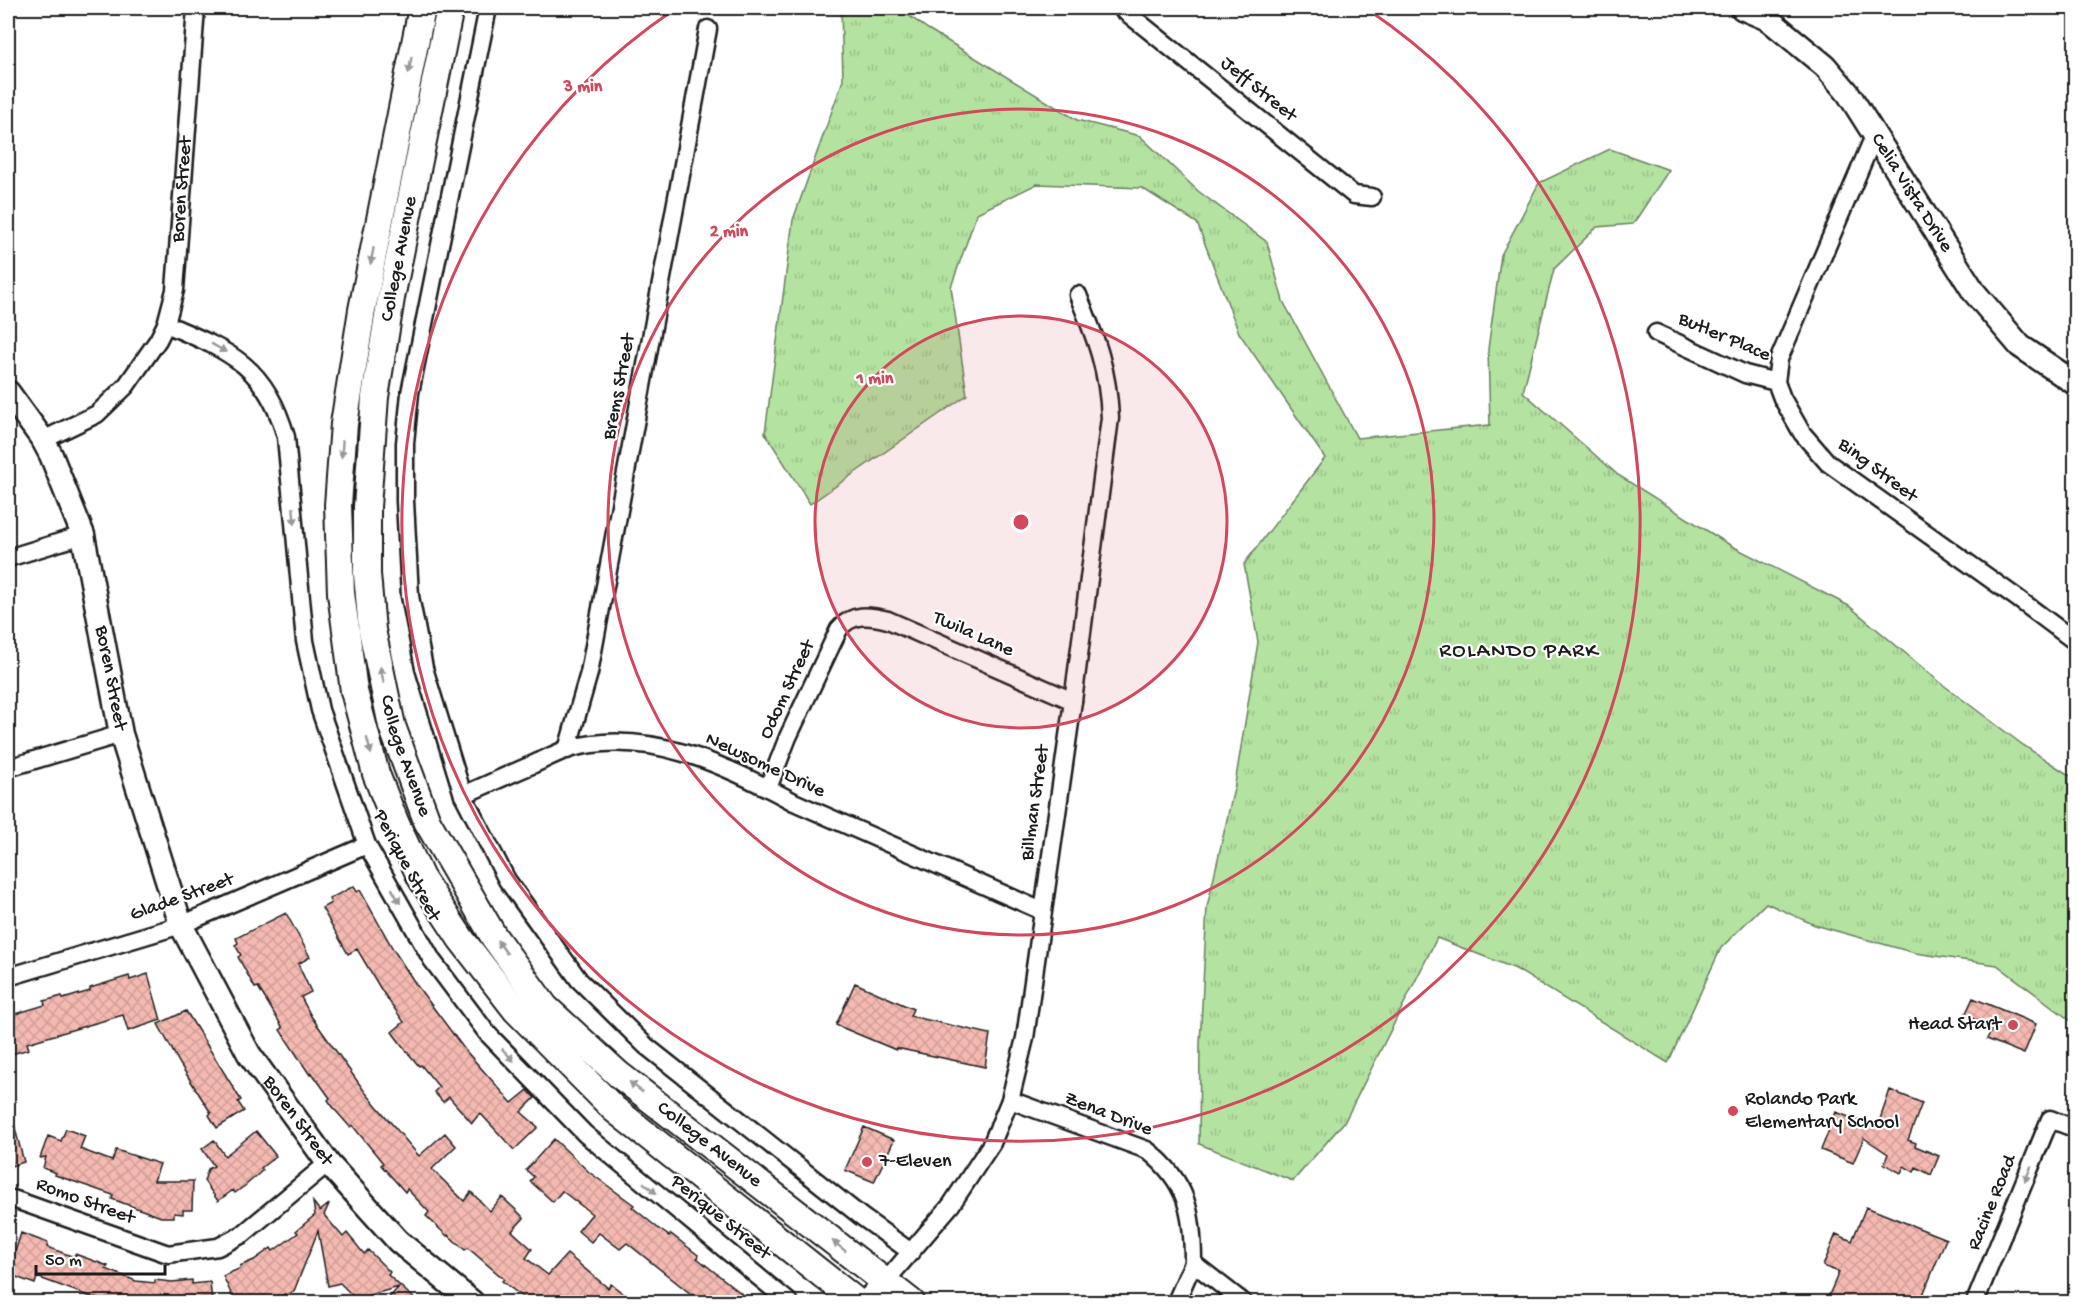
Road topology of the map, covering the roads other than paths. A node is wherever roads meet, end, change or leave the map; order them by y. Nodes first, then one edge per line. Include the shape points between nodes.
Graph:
1 (196, 8) edge
2 (422, 8) edge
3 (450, 8) edge
4 (488, 8) edge
5 (1121, 8) edge
6 (1742, 8) edge
7 (708, 30) dead end
8 (1874, 136) junction
9 (1372, 197) dead end
10 (1078, 295) dead end
11 (166, 324) junction
12 (1656, 333) dead end
13 (2073, 378) edge
14 (1776, 382) junction
15 (8, 392) edge
16 (43, 440) junction
17 (83, 536) junction
18 (8, 558) edge
19 (855, 617) joint
20 (2076, 642) edge
21 (1073, 701) junction
22 (121, 734) junction
23 (567, 750) junction
24 (8, 768) edge
25 (768, 788) junction
26 (463, 795) junction
27 (367, 845) junction
28 (1042, 910) junction
29 (181, 925) junction
30 (8, 977) edge
31 (1010, 1100) junction
32 (2076, 1129) edge
33 (328, 1163) junction
34 (13, 1199) dead end
35 (911, 1252) junction
36 (1193, 1263) junction
37 (885, 1282) junction
38 (472, 1302) edge
39 (789, 1302) edge
40 (856, 1302) edge
41 (866, 1302) edge
42 (911, 1302) edge
43 (1176, 1302) edge
44 (1243, 1302) edge
45 (1975, 1302) edge

1 - 11 street, Boren Street via 175,290
2 -> 40 main road, College Avenue via 362,310 344,424 338,505 340,593 354,691 376,774 421,878 516,1011 614,1109
37 -> 3 main road, College Avenue via 618,1074 545,1006 494,937 427,821 392,726 372,630 367,574 374,408 391,298
4 - 26 street via 410,393 405,443 410,596 424,668
5 - 9 street, Jeff Street via 1354,195
6 - 8 street, Celia Vista Drive via 1768,20 1825,66 1848,93
7 - 23 street, Brems Street via 589,673
8 - 13 street, Celia Vista Drive via 1974,292 2020,346
8 - 14 street via 1779,358
10 - 21 street, Billman Street via 1100,349 1110,418
11 - 16 street, Boren Street via 142,365 112,400 97,414
11 -> 27 street, Perique Street via 234,357 260,382 282,422 305,641 320,710
12 - 14 street, Butler Place via 1745,374
14 - 20 street, Bing Street via 1802,433 1828,463
15 - 16 street
16 - 17 street, Boren Street
17 - 18 street
17 - 22 street, Boren Street
19 - 21 street, Twila Lane via 888,620
19 - 25 street, Odom Street via 839,629
21 - 28 street, Billman Street
22 - 24 street
22 - 29 street, Boren Street
23 - 25 street, Newsome Drive via 615,743 664,748 706,760
23 - 26 street, Newsome Drive
25 - 28 street, Newsome Drive
26 - 35 street via 507,880 579,980 646,1046
27 - 29 street, Glade Street
27 -> 39 street, Perique Street via 432,960 487,1033 585,1134
28 - 31 street, Billman Street via 1025,1038
29 - 30 street, Glade Street
29 - 33 street, Boren Street via 249,1054
31 - 35 street, Billman Street via 992,1143 951,1205
31 - 36 street, Zena Drive via 1147,1150 1158,1159 1176,1179 1188,1203
32 -> 45 street, Racine Road via 2050,1119
33 - 34 street, Romo Street via 243,1234 218,1247 168,1254
33 - 38 street, Boren Street via 398,1241
35 - 37 street, Billman Street
36 - 43 street
36 - 44 street
37 - 41 street
37 - 42 main road, College Avenue

